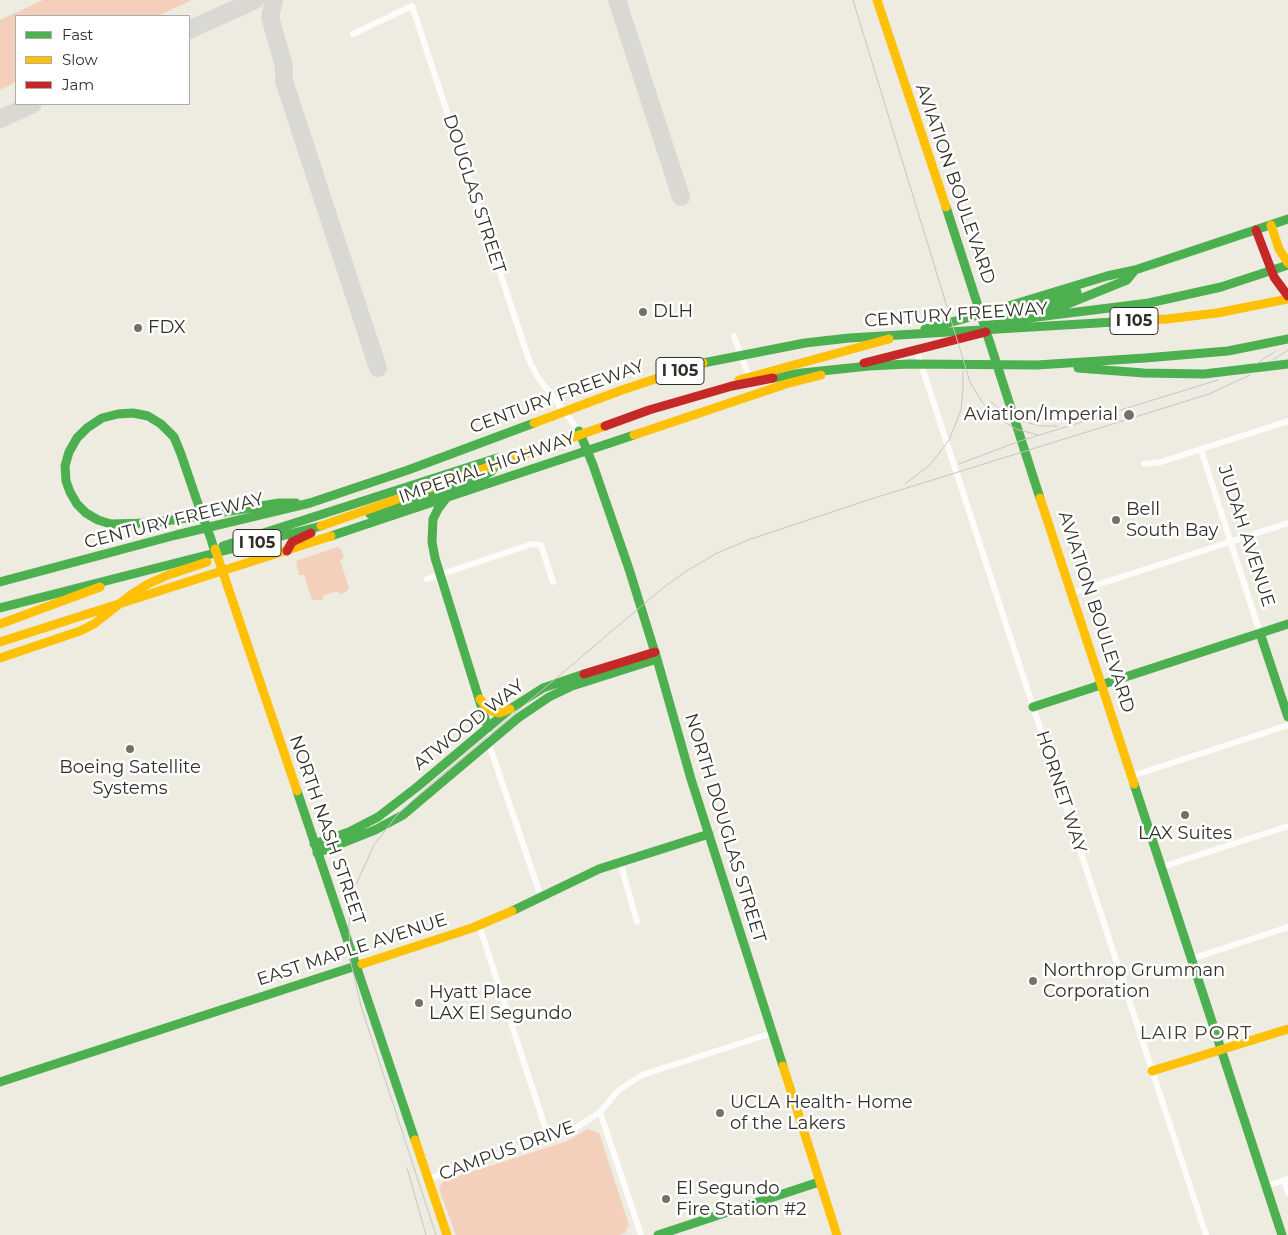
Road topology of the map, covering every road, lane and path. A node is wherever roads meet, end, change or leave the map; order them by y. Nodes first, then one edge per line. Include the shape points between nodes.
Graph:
1 (877, 0) edge
2 (354, 34) dead end
3 (1288, 219) edge
4 (1271, 225) junction
5 (1256, 230) junction
6 (1288, 264) edge
7 (1136, 270) junction
8 (1108, 276) junction
9 (1288, 298) edge
10 (982, 314) junction
11 (982, 330) junction
12 (734, 336) dead end
13 (1288, 339) edge
14 (851, 348) junction
15 (916, 349) junction
16 (1288, 364) edge
17 (1037, 365) junction
18 (750, 377) junction
19 (752, 396) junction
20 (1288, 421) edge
21 (579, 431) junction
22 (1201, 450) junction
23 (588, 451) junction
24 (498, 458) junction
25 (509, 460) junction
26 (1144, 464) dead end
27 (397, 491) junction
28 (310, 503) junction
29 (403, 509) junction
30 (1288, 523) edge
31 (316, 528) junction
32 (1231, 542) junction
33 (214, 549) junction
34 (222, 571) junction
35 (428, 579) dead end
36 (0, 582) edge
37 (553, 582) dead end
38 (1072, 593) junction
39 (0, 608) edge
40 (0, 624) edge
41 (1288, 624) edge
42 (1260, 633) junction
43 (0, 642) edge
44 (656, 655) junction
45 (1, 657) edge
46 (1102, 684) junction
47 (479, 698) junction
48 (1033, 707) junction
49 (510, 709) junction
50 (1288, 717) edge
51 (1288, 725) edge
52 (488, 728) junction
53 (490, 742) junction
54 (1132, 776) junction
55 (1288, 826) edge
56 (709, 834) junction
57 (316, 849) junction
58 (620, 862) junction
59 (1162, 867) junction
60 (541, 897) junction
61 (637, 922) dead end
62 (479, 925) junction
63 (1288, 927) edge
64 (1192, 959) junction
65 (355, 966) junction
66 (1288, 1029) edge
67 (772, 1033) junction
68 (1222, 1050) junction
69 (1152, 1070) junction
70 (0, 1082) edge
71 (600, 1112) junction
72 (549, 1139) junction
73 (428, 1179) junction
74 (1286, 1179) edge
75 (819, 1182) junction
76 (1266, 1186) junction
77 (1288, 1193) edge
78 (447, 1235) edge
79 (641, 1235) edge
80 (658, 1235) edge
81 (837, 1235) edge
82 (1206, 1235) edge
83 (1282, 1235) edge

1 - 10 main road, AVIATION BOULEVARD
2 - 21 street, DOUGLAS STREET via 412,6 529,360 537,376
3 - 4 main road
4 - 5 main road
4 - 6 main road
5 - 7 main road
5 - 9 main road via 1274,278
6 - 11 main road via 1181,297 1104,310 1009,320
7 - 8 main road
7 - 11 main road via 1127,280 1078,301 1026,320
8 - 10 main road, IMPERIAL HIGHWAY
8 - 11 main road via 1097,284
9 - 11 main road, CENTURY FREEWAY / I 105 via 1217,313 1167,319
10 - 11 main road, AVIATION BOULEVARD
10 - 14 main road, IMPERIAL HIGHWAY
11 - 15 main road, IMPERIAL HIGHWAY
11 - 28 main road, CENTURY FREEWAY / I 105 via 804,343 704,363
11 - 38 main road, AVIATION BOULEVARD
12 - 18 street
13 - 17 main road, I 105 via 1228,351
14 - 18 main road, IMPERIAL HIGHWAY
14 - 19 main road via 831,359 760,385
15 - 19 main road, IMPERIAL HIGHWAY
15 - 48 street, HORNET WAY
16 - 17 main road via 1204,374
17 - 25 main road, I 105 via 869,366 769,379 649,410
18 - 21 main road, IMPERIAL HIGHWAY
19 - 23 main road, IMPERIAL HIGHWAY
20 - 22 street
21 - 23 main road, NORTH DOUGLAS STREET
21 - 24 main road, IMPERIAL HIGHWAY
22 - 26 street
22 - 32 street, JUDAH AVENUE
23 - 29 main road, IMPERIAL HIGHWAY
23 - 44 main road, NORTH DOUGLAS STREET
24 - 27 main road, IMPERIAL HIGHWAY
24 - 29 main road via 492,471 481,478
25 - 31 main road, I 105
25 - 47 main road via 453,489 433,519 435,558
27 - 29 street
27 - 33 main road, IMPERIAL HIGHWAY
28 - 33 main road, NORTH NASH STREET via 280,503 151,523 111,524 86,513 70,492 65,466 77,438 102,418 118,414 148,416 161,424 174,437
28 - 36 main road, CENTURY FREEWAY / I 105
29 - 34 main road, IMPERIAL HIGHWAY
30 - 32 street
31 - 39 main road, I 105
31 - 45 main road via 168,575 132,594 87,628
32 - 38 street
32 - 42 street, JUDAH AVENUE
33 - 34 main road, NORTH NASH STREET
33 - 40 main road, IMPERIAL HIGHWAY
34 - 43 main road, IMPERIAL HIGHWAY
34 - 57 main road, NORTH NASH STREET
35 - 37 street via 532,544 541,545
38 - 46 main road, AVIATION BOULEVARD
41 - 42 main road
42 - 46 main road
42 - 50 main road, JUDAH AVENUE
44 - 49 main road, ATWOOD WAY via 558,682
44 - 53 main road, ATWOOD WAY via 560,692 524,714
44 - 56 main road, NORTH DOUGLAS STREET
46 - 48 main road
46 - 54 main road, AVIATION BOULEVARD
47 - 49 main road via 492,711
47 - 52 main road
48 - 69 street, HORNET WAY
49 - 52 main road, ATWOOD WAY
51 - 54 street
52 - 53 street
52 - 57 main road, ATWOOD WAY via 378,817
53 - 57 main road, ATWOOD WAY via 403,815 375,830
53 - 60 street
54 - 59 main road, AVIATION BOULEVARD
55 - 59 street
56 - 58 main road, EAST MAPLE AVENUE
56 - 67 main road, NORTH DOUGLAS STREET
57 - 65 main road, NORTH NASH STREET
58 - 60 main road, EAST MAPLE AVENUE
58 - 61 street
59 - 64 main road, AVIATION BOULEVARD
60 - 62 main road, EAST MAPLE AVENUE
62 - 65 main road, EAST MAPLE AVENUE
62 - 72 street
63 - 64 street
64 - 68 main road, AVIATION BOULEVARD
65 - 70 main road, EAST MAPLE AVENUE
65 - 73 main road, NORTH NASH STREET
66 - 68 main road
67 - 71 street, CAMPUS DRIVE via 642,1075 619,1090
67 - 75 main road, NORTH DOUGLAS STREET
68 - 69 main road
68 - 76 main road, AVIATION BOULEVARD
69 - 82 street, HORNET WAY
71 - 72 street, CAMPUS DRIVE via 573,1130
71 - 79 street
72 - 73 street, CAMPUS DRIVE
73 - 78 main road, NORTH NASH STREET
74 - 76 street
74 - 77 street
75 - 80 main road
75 - 81 main road, NORTH DOUGLAS STREET
76 - 83 main road, AVIATION BOULEVARD

